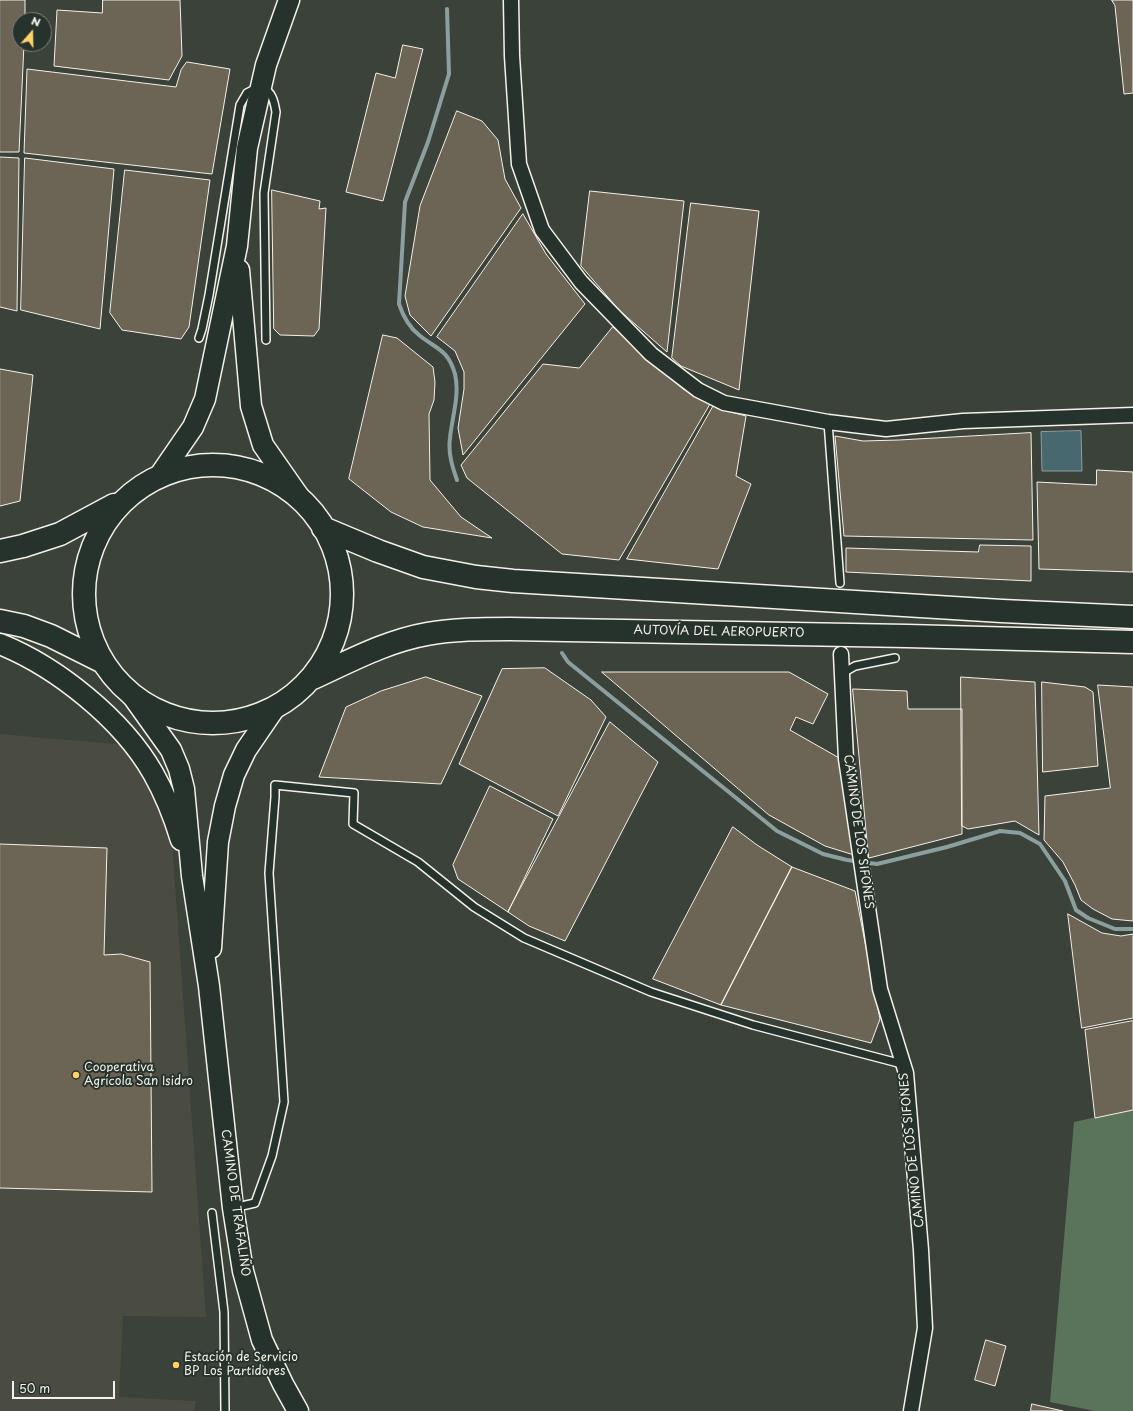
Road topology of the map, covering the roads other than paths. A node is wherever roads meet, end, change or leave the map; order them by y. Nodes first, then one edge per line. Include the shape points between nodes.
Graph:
1 (289, 0) edge
2 (512, 0) edge
3 (261, 86) junction
4 (237, 246) junction
5 (199, 338) dead end
6 (266, 340) dead end
7 (1133, 415) edge
8 (828, 422) junction
9 (160, 475) junction
10 (300, 498) junction
11 (124, 499) junction
12 (324, 528) junction
13 (0, 551) edge
14 (840, 583) dead end
15 (1133, 617) edge
16 (0, 621) edge
17 (1133, 642) edge
18 (0, 644) edge
19 (841, 654) dead end
20 (895, 658) dead end
21 (103, 662) junction
22 (843, 673) junction
23 (313, 678) junction
24 (131, 694) junction
25 (274, 709) junction
26 (192, 876) junction
27 (209, 986) junction
28 (902, 1064) junction
29 (233, 1208) junction
30 (212, 1213) dead end
31 (293, 1410) edge
32 (225, 1411) edge
33 (911, 1411) edge

1 - 3 street
2 - 8 street via 512,56 519,164 542,230 577,276 651,354 698,390 724,403
3 - 4 street via 248,148
3 - 5 lane via 247,93 240,105 209,295
3 - 6 lane via 272,95 276,112 264,193
4 - 9 street via 205,399 193,427
4 - 10 street via 250,406 263,445
7 - 8 street via 963,421 886,430
8 - 14 lane
9 - 10 highway via 196,465 234,466 270,477
9 - 11 highway
10 - 12 highway
11 - 13 highway via 60,534
11 - 21 highway via 102,527 88,559 83,594 88,630
12 - 15 highway via 423,567 476,577
12 - 23 highway via 340,562 344,593 340,623 330,652
16 - 21 highway via 51,636
17 - 23 highway, AUTOVÍA DEL AEROPUERTO via 518,629 456,630 426,634 385,646
18 - 26 street via 63,678 102,711 131,741 153,772 167,799
19 - 22 street, CAMINO DE LOS SIFONES
20 - 22 lane via 855,666
21 - 24 highway
22 - 28 street, CAMINO DE LOS SIFONES via 846,759 880,989
23 - 25 highway via 295,695
24 - 25 highway via 157,711 185,721 216,724 246,720
24 - 26 street via 171,750 179,769 184,789
25 - 27 street via 246,750 234,775 224,806 218,842
26 - 27 street
27 - 29 street, CAMINO DE TRAFALIÑO
28 - 29 lane via 753,1025 651,992 524,938 474,906 418,862 353,824 354,793 275,785 269,873 284,1102 272,1156 255,1203
28 - 33 street, CAMINO DE LOS SIFONES via 906,1073 922,1250 925,1328
29 - 31 street, CAMINO DE TRAFALIÑO via 244,1271 262,1340
30 - 32 lane via 224,1312

